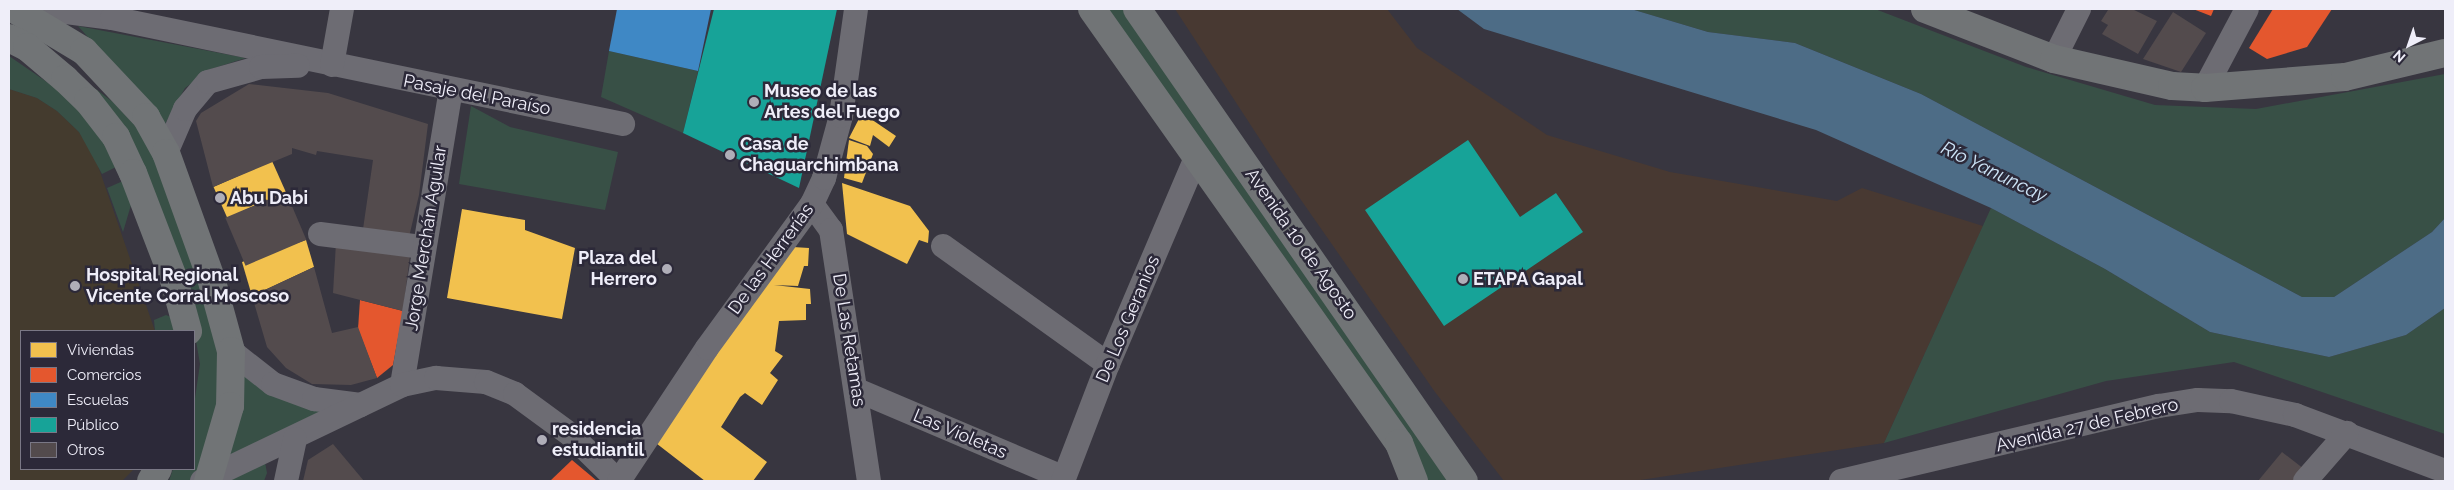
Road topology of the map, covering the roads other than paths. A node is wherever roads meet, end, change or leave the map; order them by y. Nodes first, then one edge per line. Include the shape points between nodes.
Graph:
1 (14, 9) edge
2 (43, 9) edge
3 (342, 9) edge
4 (856, 9) edge
5 (1092, 9) edge
6 (1136, 9) edge
7 (1925, 9) edge
8 (2078, 9) edge
9 (2247, 9) edge
10 (113, 13) edge
11 (9, 38) edge
12 (2445, 54) edge
13 (2054, 59) junction
14 (332, 65) junction
15 (2205, 88) junction
16 (451, 90) junction
17 (623, 124) dead end
18 (166, 153) junction
19 (1196, 158) junction
20 (812, 204) junction
21 (320, 234) dead end
22 (943, 246) dead end
23 (423, 247) junction
24 (188, 330) edge
25 (231, 351) junction
26 (1108, 364) junction
27 (402, 385) junction
28 (857, 390) junction
29 (361, 405) junction
30 (2347, 433) junction
31 (295, 439) junction
32 (157, 470) edge
33 (2445, 471) edge
34 (206, 480) edge
35 (1063, 480) edge
36 (151, 481) edge
37 (286, 481) edge
38 (618, 481) edge
39 (869, 481) edge
40 (1414, 481) edge
41 (1464, 481) edge
42 (1841, 481) edge
43 (2305, 481) edge

1 - 18 main road via 84,51 146,117
2 - 10 street, Pasaje del Paraíso
3 - 14 street
4 - 20 street, De las Herrerías via 840,116 824,178
5 - 19 main road, Avenida 10 de Agosto
6 - 41 main road, Avenida 10 de Agosto
7 - 13 main road
8 - 13 street
9 - 15 street
10 - 14 street, Pasaje del Paraíso
11 - 24 main road via 27,47 65,79 88,101 116,137 174,280
12 - 15 main road via 2344,77
13 - 15 main road via 2172,86
14 - 16 street, Pasaje del Paraíso
14 - 18 street, Pasaje del Paraíso via 261,67 208,82 185,109
16 - 17 street, Pasaje del Paraíso
16 - 23 street, Jorge Merchán Aguilar
18 - 25 main road via 211,278
19 - 26 street, De Los Geranios
19 - 40 main road, Avenida 10 de Agosto via 1400,443
20 - 28 street, De Las Retamas via 831,230
20 - 38 street, De las Herrerías via 707,348
21 - 23 street
22 - 26 street
23 - 27 street, Jorge Merchán Aguilar
25 - 29 street via 273,384 314,399
25 - 34 main road via 230,406
26 - 35 street, De Los Geranios
27 - 29 street
27 - 38 street via 436,378 486,382 515,394 570,435
28 - 35 street, Las Violetas
28 - 39 street, De Las Retamas
29 - 31 street
30 - 33 street, Avenida 27 de Febrero
30 - 42 street, Avenida 27 de Febrero via 2269,408 2198,400 2159,406
30 - 43 street
31 - 34 street
31 - 37 street
32 - 36 main road

